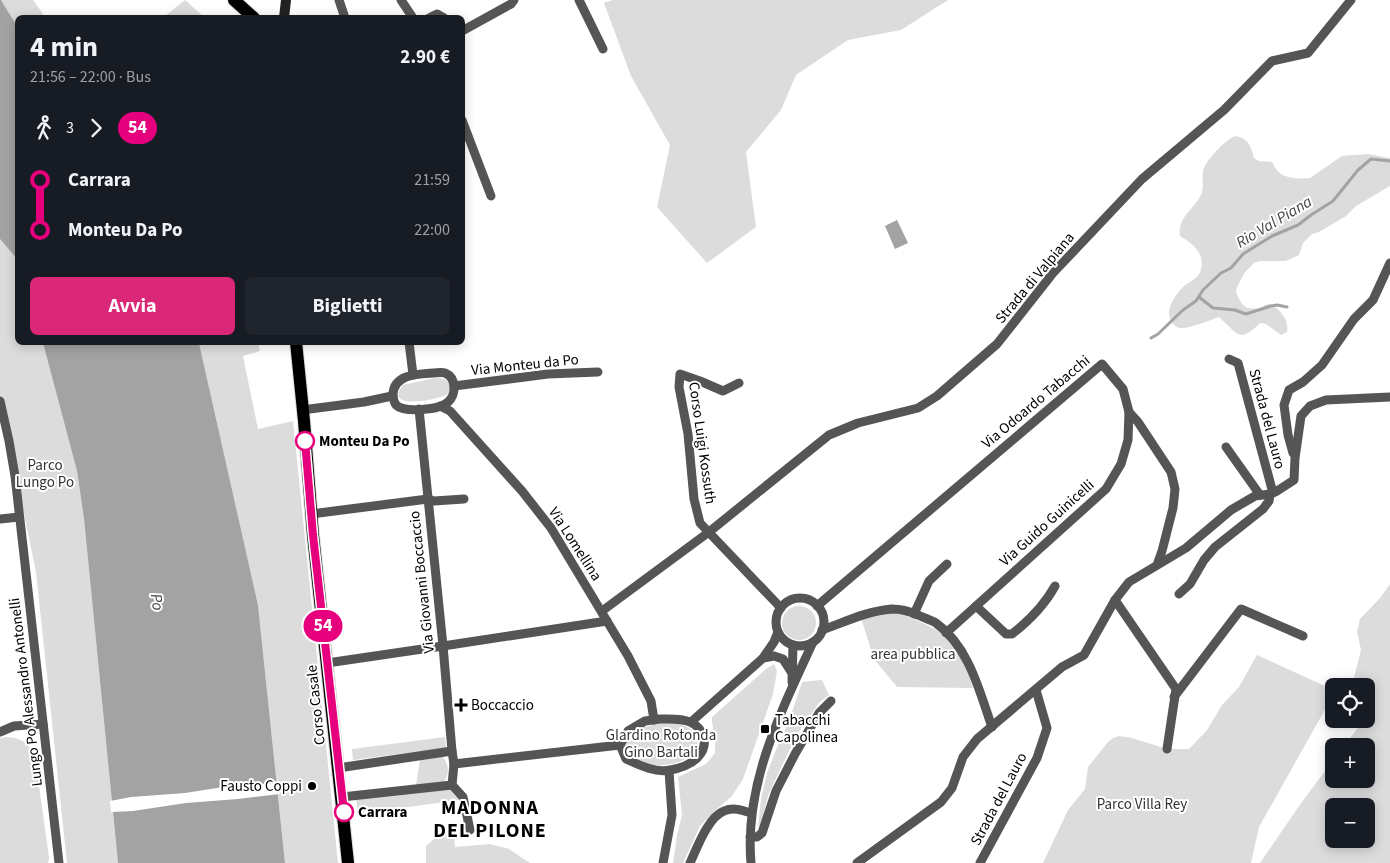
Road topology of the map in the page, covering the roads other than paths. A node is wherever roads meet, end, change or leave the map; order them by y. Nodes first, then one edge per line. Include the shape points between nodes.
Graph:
1 (234, 0) edge
2 (286, 0) edge
3 (339, 0) edge
4 (401, 0) edge
5 (514, 0) edge
6 (579, 0) edge
7 (1351, 0) edge
8 (251, 15) edge
9 (284, 15) edge
10 (344, 15) edge
11 (411, 15) edge
12 (465, 29) edge
13 (603, 49) dead end
14 (465, 128) edge
15 (491, 196) dead end
16 (1390, 263) edge
17 (296, 345) edge
18 (409, 345) edge
19 (1229, 359) dead end
20 (598, 372) dead end
21 (413, 375) junction
22 (739, 383) dead end
23 (454, 386) junction
24 (392, 396) junction
25 (1390, 397) edge
26 (0, 401) edge
27 (440, 406) junction
28 (419, 409) junction
29 (302, 410) junction
30 (1129, 412) junction
31 (1226, 447) dead end
32 (1295, 458) junction
33 (1271, 493) junction
34 (1260, 495) junction
35 (428, 499) junction
36 (464, 499) dead end
37 (311, 514) junction
38 (19, 517) junction
39 (0, 519) edge
40 (709, 532) junction
41 (948, 564) dead end
42 (1157, 565) junction
43 (1055, 586) dead end
44 (1179, 594) dead end
45 (1115, 600) junction
46 (817, 606) junction
47 (976, 606) junction
48 (781, 608) junction
49 (602, 611) junction
50 (914, 614) junction
51 (607, 621) junction
52 (822, 630) junction
53 (778, 632) junction
54 (946, 633) junction
55 (1303, 636) dead end
56 (812, 642) junction
57 (789, 643) junction
58 (443, 646) junction
59 (765, 656) junction
60 (327, 663) junction
61 (793, 675) junction
62 (792, 686) junction
63 (1036, 690) junction
64 (1174, 697) junction
65 (832, 701) dead end
66 (654, 720) junction
67 (691, 722) junction
68 (43, 724) junction
69 (992, 727) junction
70 (0, 732) edge
71 (620, 745) junction
72 (1166, 749) dead end
73 (452, 751) junction
74 (454, 764) junction
75 (338, 768) junction
76 (669, 770) junction
77 (452, 785) junction
78 (342, 797) junction
79 (751, 813) junction
80 (470, 830) dead end
81 (750, 837) junction
82 (59, 863) edge
83 (348, 863) edge
84 (663, 863) edge
85 (690, 863) edge
86 (751, 863) edge
87 (857, 863) edge
88 (980, 863) edge

1 - 8 main road
2 - 9 main road
3 - 10 street
4 - 11 street
5 - 12 street
6 - 13 street
7 - 40 street, Strada di Valpiana via 1308,53 1272,61 1224,110 1142,179 1054,273 997,344 937,396 918,408 858,423 829,435
14 - 15 street
16 - 32 street, Strada del Lauro via 1373,300 1354,319 1322,365 1288,390 1284,405
17 - 29 main road, Corso Casale
18 - 21 street
19 - 33 street, Strada del Lauro via 1238,362
20 - 23 street, Via Monteu da Po via 548,374
21 - 23 street via 445,373
21 - 24 street via 400,379
22 - 40 street, Corso Luigi Kossuth via 723,391 680,374 694,499 700,523
23 - 27 street via 453,395
24 - 28 street via 404,409
24 - 29 street
25 - 32 street, Strada del Lauro via 1326,400 1310,406 1301,416
26 - 38 street, Lungo Po Alessandro Antonelli via 15,476
27 - 28 street
27 - 49 street, Via Lomellina via 450,411 528,498 551,528
28 - 35 street, Via Giovanni Boccaccio
29 - 37 main road, Corso Casale
30 - 42 street, Via Odoardo Tabacchi via 1170,472 1175,489
30 - 46 street, Via Odoardo Tabacchi via 1123,389 1102,364
30 - 47 street, Via Guido Guinicelli via 1128,440 1121,464 1106,489
31 - 34 street
32 - 33 street, Strada del Lauro via 1294,480
33 - 34 street, Strada del Lauro
33 - 44 street, Strada del Lauro via 1263,509 1214,547 1190,584
34 - 42 street, Strada del Lauro via 1231,510 1186,548
35 - 36 street
35 - 37 street
35 - 58 street, Via Giovanni Boccaccio
37 - 60 main road, Corso Casale
38 - 39 street
38 - 68 street, Lungo Po Alessandro Antonelli
40 - 48 street, Corso Luigi Kossuth
40 - 49 street, Strada di Valpiana
41 - 50 street via 929,581
42 - 45 street, Strada del Lauro via 1129,582
43 - 47 street via 1046,602 1012,634 1006,634
45 - 63 street, Strada del Lauro via 1084,655 1062,667
45 - 64 street via 1176,689
46 - 48 street via 799,598
46 - 52 street via 823,618
47 - 54 street, Via Guido Guinicelli
48 - 53 street via 777,614
49 - 51 street, Via Lomellina
50 - 52 street via 895,609 877,611
50 - 54 street via 935,623
51 - 58 street
51 - 66 street, Via Lomellina via 651,701
52 - 56 street
53 - 57 street
53 - 59 street
54 - 69 street via 956,642 968,662
55 - 64 street via 1241,609
56 - 57 street via 799,646
56 - 62 street
57 - 59 street
57 - 61 street
58 - 60 street
58 - 73 street, Via Giovanni Boccaccio
59 - 61 street via 783,659
59 - 67 street
60 - 75 main road, Corso Casale
61 - 62 street
62 - 79 street via 766,750
63 - 69 street, Strada del Lauro
63 - 88 street, Strada del Lauro via 1047,728 1037,758
64 - 72 street
65 - 81 street via 819,712 795,754 776,791 762,834
66 - 67 street
66 - 71 street via 628,731
67 - 76 street via 704,736 704,747 698,758
68 - 70 street via 14,726
68 - 82 street, Lungo Po Alessandro Antonelli
69 - 87 street, Strada del Lauro via 963,757 952,788 941,802
71 - 74 street
71 - 76 street via 626,759 644,768
73 - 74 street, Via Giovanni Boccaccio
73 - 75 street
74 - 77 street, Via Giovanni Boccaccio
75 - 78 main road, Corso Casale
76 - 84 street via 672,815
77 - 78 street
77 - 80 street via 463,796
78 - 83 main road, Corso Casale
79 - 81 street
79 - 85 street via 734,808 723,811 709,824
81 - 86 street

